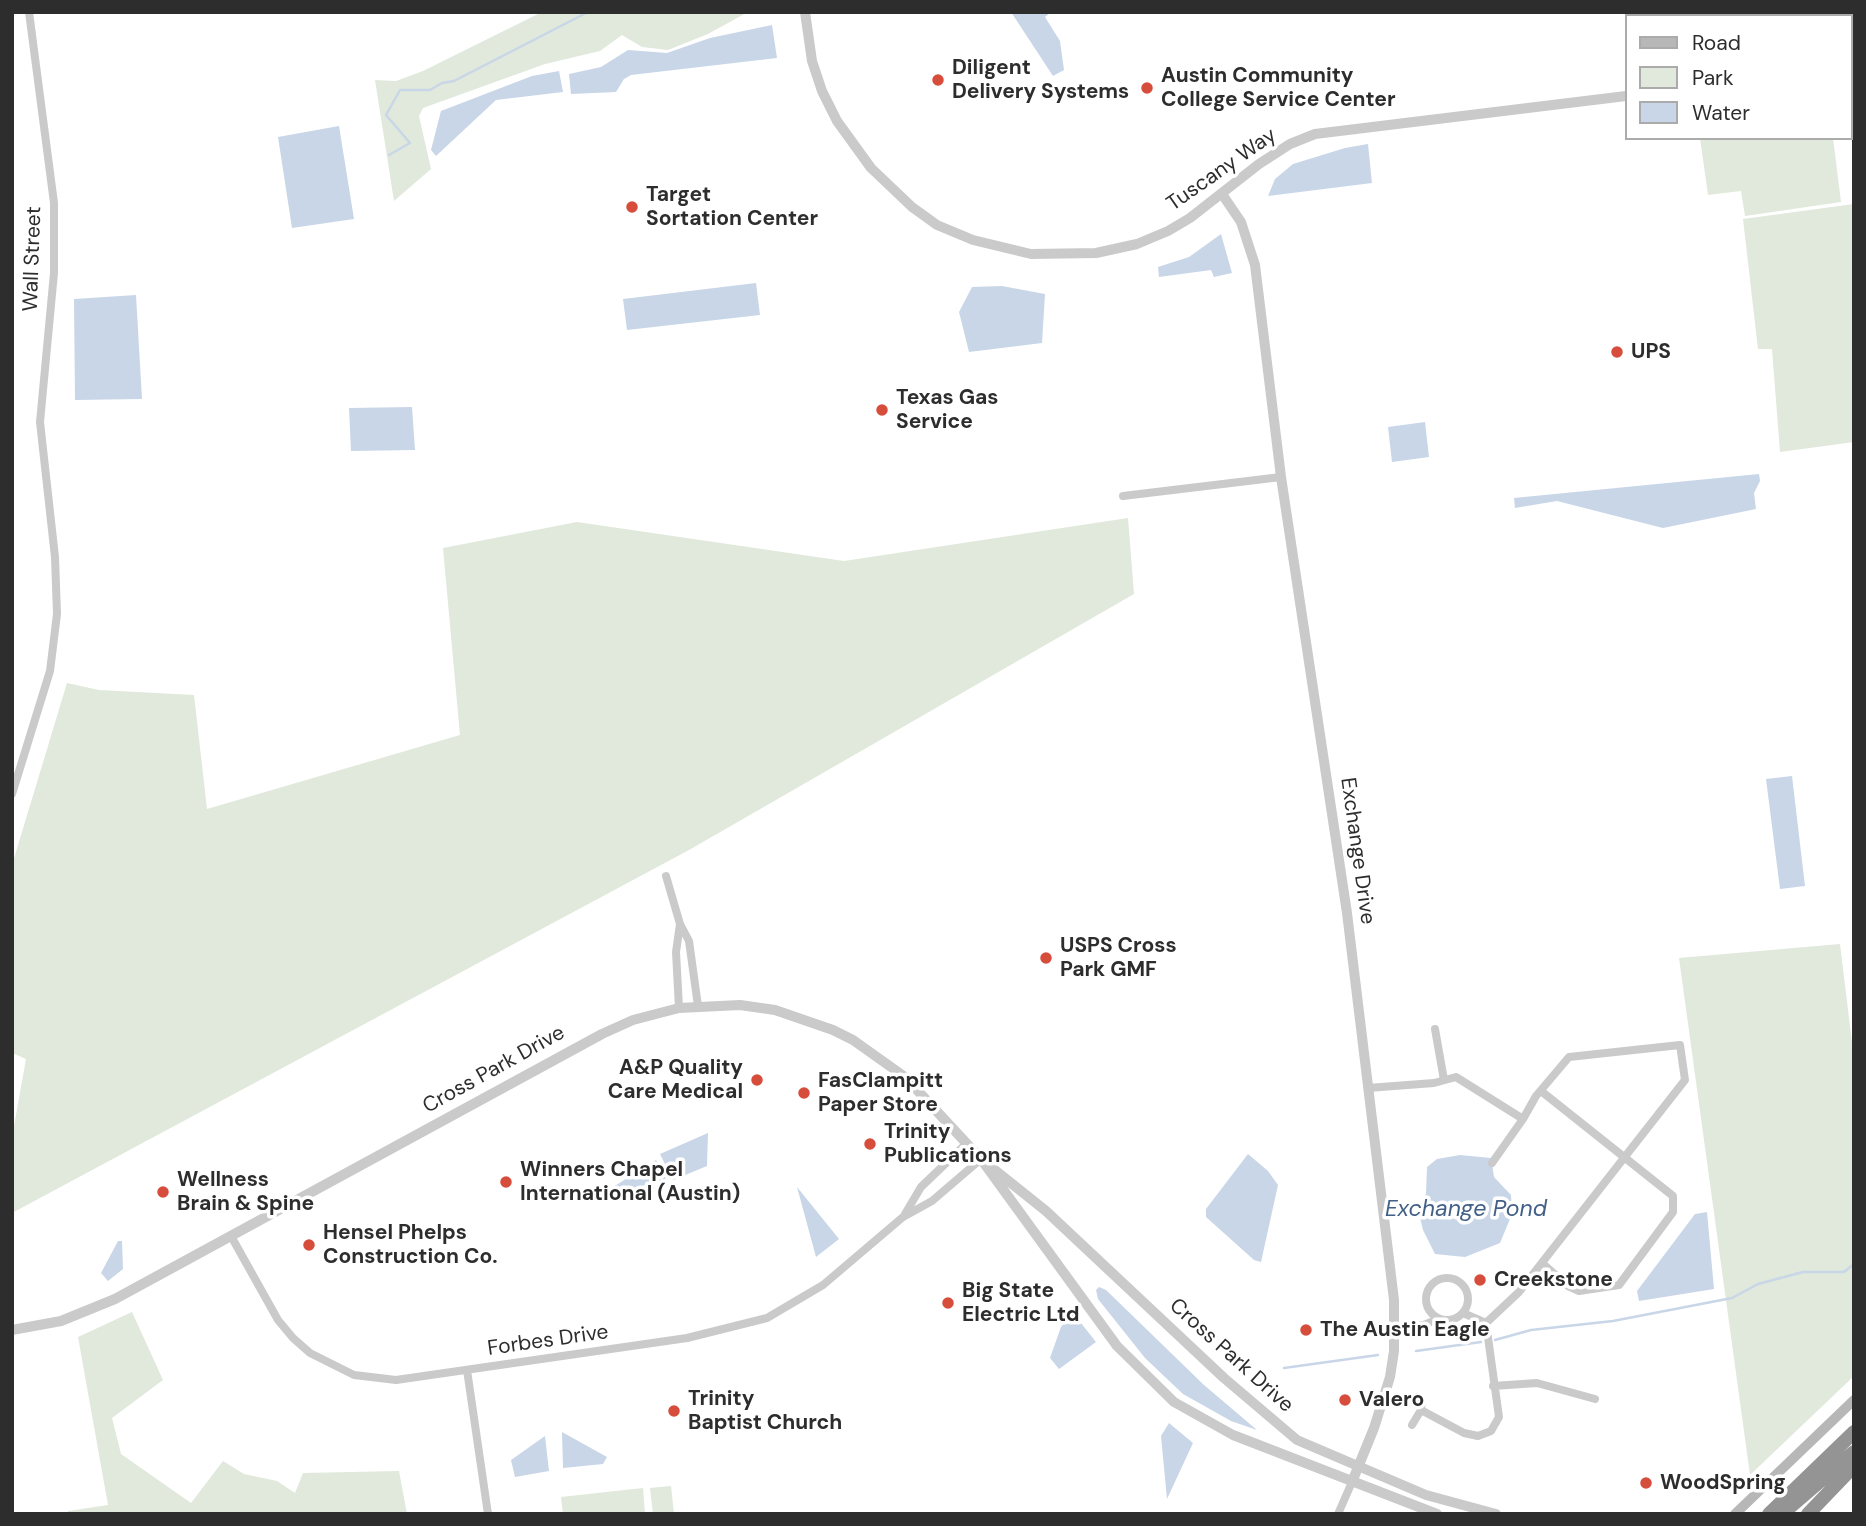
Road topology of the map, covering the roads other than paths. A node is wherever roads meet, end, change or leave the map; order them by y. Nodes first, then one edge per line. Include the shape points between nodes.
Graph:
1 (29, 12) edge
2 (805, 12) edge
3 (1624, 96) edge
4 (1222, 194) junction
5 (1281, 477) junction
6 (1124, 496) dead end
7 (12, 794) edge
8 (666, 876) dead end
9 (680, 924) junction
10 (698, 1006) junction
11 (680, 1008) junction
12 (1435, 1029) dead end
13 (1444, 1080) junction
14 (1368, 1088) junction
15 (1541, 1091) junction
16 (1523, 1119) junction
17 (967, 1143) junction
18 (1624, 1156) junction
19 (981, 1158) junction
20 (1492, 1163) dead end
21 (903, 1217) junction
22 (231, 1236) junction
23 (1542, 1263) junction
24 (1463, 1313) junction
25 (1438, 1319) junction
26 (1486, 1323) junction
27 (1396, 1328) junction
28 (12, 1330) edge
29 (467, 1370) junction
30 (1493, 1386) junction
31 (1422, 1399) dead end
32 (1595, 1399) dead end
33 (1854, 1400) edge
34 (1421, 1410) junction
35 (1412, 1425) dead end
36 (1854, 1432) edge
37 (1854, 1452) edge
38 (1854, 1466) edge
39 (1358, 1468) junction
40 (1352, 1482) junction
41 (488, 1514) edge
42 (1338, 1514) edge
43 (1437, 1514) edge
44 (1496, 1514) edge
45 (1735, 1514) edge
46 (1769, 1514) edge
47 (1782, 1514) edge
48 (1808, 1514) edge

1 - 7 street, Wall Street via 54,203 54,273 40,422 57,614 50,671
2 - 4 street, Tuscany Way via 822,91 853,145 871,168 937,225 973,240 1031,254 1067,256 1137,244 1168,231
3 - 4 street, Tuscany Way via 1315,135 1268,158
4 - 5 street, Exchange Drive via 1241,222 1255,265
5 - 6 street
5 - 14 street, Exchange Drive via 1316,694
8 - 9 street
9 - 10 street via 689,941
9 - 11 street via 676,952
10 - 11 street, Cross Park Drive
10 - 17 street, Cross Park Drive via 775,1010 853,1040 905,1077
11 - 22 street, Cross Park Drive via 602,1034
12 - 13 street
13 - 14 street
13 - 16 street via 1456,1077
14 - 27 street, Exchange Drive
15 - 16 street
15 - 18 street
15 - 18 street via 1569,1057 1680,1045 1685,1080
16 - 20 street
17 - 19 street, Cross Park Drive
17 - 21 street, Forbes Drive via 921,1187
18 - 23 street
18 - 23 street via 1673,1196 1673,1212 1619,1286 1579,1291
19 - 21 street, Forbes Drive via 932,1201
19 - 39 street, Cross Park Drive via 1046,1211 1269,1417 1297,1440
19 - 40 street, Cross Park Drive via 1117,1346 1164,1394 1233,1435
21 - 29 street, Forbes Drive via 823,1286 767,1318 687,1338
22 - 28 street, Cross Park Drive via 86,1313
22 - 29 street, Forbes Drive via 278,1320 310,1353 330,1365 354,1375 396,1381
23 - 26 street
24 - 25 street via 1451,1320
24 - 25 street via 1467,1292 1457,1280 1442,1278 1426,1293 1427,1308
24 - 26 street
25 - 27 street
26 - 30 street
27 - 39 street, Exchange Drive via 1390,1377
29 - 41 street
30 - 32 street via 1538,1383
30 - 34 street via 1499,1417 1491,1431 1478,1436
31 - 34 street
33 - 45 main road
34 - 35 street
36 - 46 highway
37 - 47 highway
38 - 48 highway
39 - 40 street, Exchange Drive
39 - 44 street, Cross Park Drive via 1426,1495
40 - 42 street, Exchange Drive
40 - 43 street, Cross Park Drive

